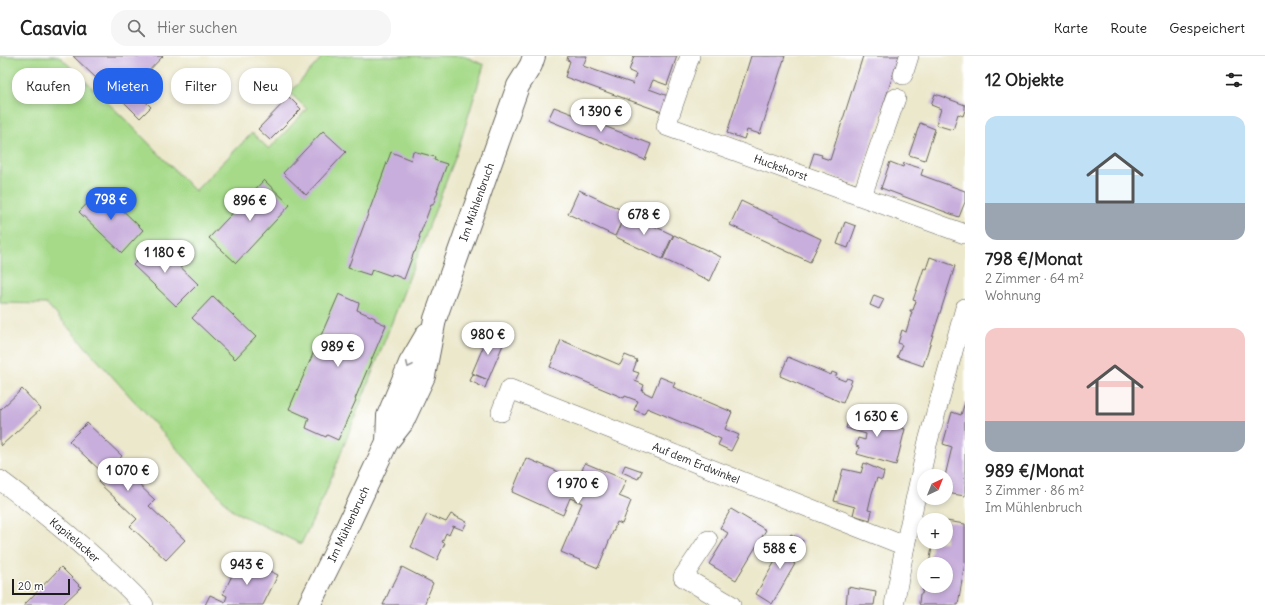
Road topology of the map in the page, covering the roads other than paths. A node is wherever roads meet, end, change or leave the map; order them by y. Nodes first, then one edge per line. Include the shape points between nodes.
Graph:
1 (516, 56) edge
2 (534, 56) edge
3 (690, 56) edge
4 (909, 56) edge
5 (903, 75) dead end
6 (518, 86) junction
7 (896, 98) dead end
8 (862, 196) junction
9 (965, 234) edge
10 (965, 308) edge
11 (501, 412) dead end
12 (0, 480) edge
13 (708, 540) dead end
14 (904, 546) junction
15 (144, 605) edge
16 (309, 605) edge
17 (731, 605) edge
18 (894, 605) edge

1 - 6 main road, Im Mühlenbruch
2 - 6 main road, Im Mühlenbruch
3 - 8 street, Huckshorst via 666,126
4 - 5 street
6 - 16 main road, Im Mühlenbruch via 435,319 424,376 402,423 387,442
7 - 8 street
8 - 9 street, Huckshorst
10 - 14 street via 927,445
11 - 14 street, Auf dem Erdwinkel via 510,389
12 - 15 street, Kapitelacker via 128,587
13 - 17 street via 683,577
14 - 18 street

